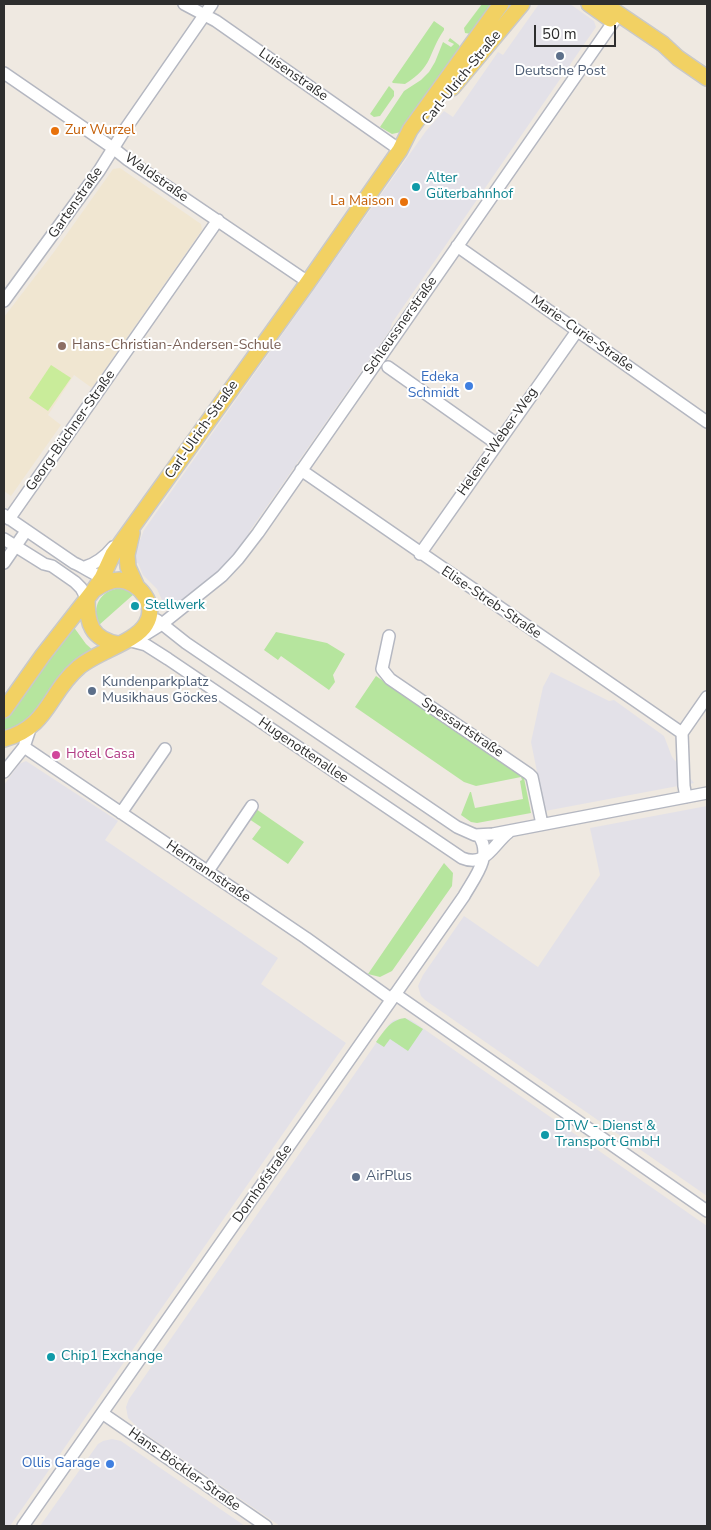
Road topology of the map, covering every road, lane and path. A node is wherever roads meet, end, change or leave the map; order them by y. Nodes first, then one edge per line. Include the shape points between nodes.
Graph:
1 (184, 4) edge
2 (212, 4) edge
3 (502, 4) edge
4 (522, 4) edge
5 (589, 4) edge
6 (608, 9) edge
7 (204, 16) junction
8 (4, 73) edge
9 (707, 78) edge
10 (113, 148) junction
11 (400, 150) junction
12 (218, 220) junction
13 (457, 246) junction
14 (308, 282) junction
15 (4, 301) edge
16 (577, 331) junction
17 (388, 367) dead end
18 (707, 422) edge
19 (497, 444) junction
20 (301, 470) junction
21 (6, 517) edge
22 (134, 526) junction
23 (26, 531) junction
24 (4, 539) edge
25 (15, 547) junction
26 (420, 554) junction
27 (4, 563) edge
28 (44, 564) junction
29 (85, 568) junction
30 (102, 578) junction
31 (117, 580) junction
32 (137, 587) junction
33 (90, 595) junction
34 (74, 616) junction
35 (153, 621) junction
36 (389, 636) dead end
37 (125, 642) junction
38 (707, 697) edge
39 (4, 710) edge
40 (30, 729) junction
41 (682, 734) junction
42 (4, 739) edge
43 (24, 747) junction
44 (165, 749) dead end
45 (7, 768) edge
46 (707, 793) edge
47 (686, 797) junction
48 (252, 806) dead end
49 (121, 813) junction
50 (542, 824) junction
51 (510, 831) junction
52 (479, 836) junction
53 (484, 858) junction
54 (208, 871) junction
55 (393, 997) junction
56 (707, 1211) edge
57 (102, 1413) junction
58 (24, 1526) edge
59 (266, 1526) edge

1 - 7 street, Luisenstraße
2 - 7 street, Gartenstraße
3 - 11 main road, Carl-Ulrich-Straße via 410,130
4 - 11 main road, Carl-Ulrich-Straße via 416,135
5 - 6 main road
6 - 9 main road via 659,50 678,58
6 - 13 street, Schleussnerstraße
7 - 10 street, Gartenstraße
7 - 11 street, Luisenstraße
8 - 10 street, Waldstraße
10 - 12 street, Waldstraße
10 - 15 street, Gartenstraße
11 - 14 main road, Carl-Ulrich-Straße
12 - 14 street, Waldstraße
12 - 21 street, Georg-Büchner-Straße
13 - 16 street, Marie-Curie-Straße
13 - 20 street, Schleussnerstraße
14 - 22 main road, Carl-Ulrich-Straße
16 - 18 street, Marie-Curie-Straße
16 - 19 street, Helene-Weber-Weg
17 - 19 street
19 - 26 street, Helene-Weber-Weg
20 - 26 street, Elise-Streb-Straße
20 - 35 street, Schleussnerstraße via 238,559 203,592 172,615
21 - 23 street
22 - 29 street via 105,556
22 - 30 main road, Carl-Ulrich-Straße
22 - 32 main road, Hugenottenallee via 127,555 128,567
23 - 25 street
23 - 29 street
24 - 25 street
25 - 27 street
25 - 28 street
26 - 41 street, Elise-Streb-Straße
28 - 33 street via 52,566
28 - 34 street via 77,596
29 - 30 street
30 - 31 street
30 - 33 main road, Carl-Ulrich-Straße
31 - 32 main road
31 - 33 main road via 102,584
32 - 35 main road, Hugenottenallee via 145,595
33 - 34 main road, Carl-Ulrich-Straße
33 - 37 main road, Hugenottenallee via 88,620 97,636 103,640
34 - 39 main road, Carl-Ulrich-Straße
35 - 37 main road
35 - 52 street, Hugenottenallee via 457,827
36 - 50 street, Spessartstraße via 382,669 390,679 529,774
37 - 40 main road via 84,662 68,676
37 - 53 street, Hugenottenallee via 146,645 168,659 457,855 470,861
38 - 41 street
40 - 42 main road
40 - 43 street
41 - 47 street
43 - 45 street
43 - 49 street, Hermannstraße
44 - 49 street
46 - 47 street
47 - 50 street
48 - 54 street
49 - 54 street, Hermannstraße
50 - 51 street
51 - 52 street
51 - 53 street
52 - 53 street via 485,848
53 - 55 street, Dornhofstraße via 464,896
54 - 55 street, Hermannstraße via 362,979
55 - 56 street, Hermannstraße
55 - 57 street, Dornhofstraße
57 - 58 street, Dornhofstraße
57 - 59 street, Hans-Böckler-Straße

